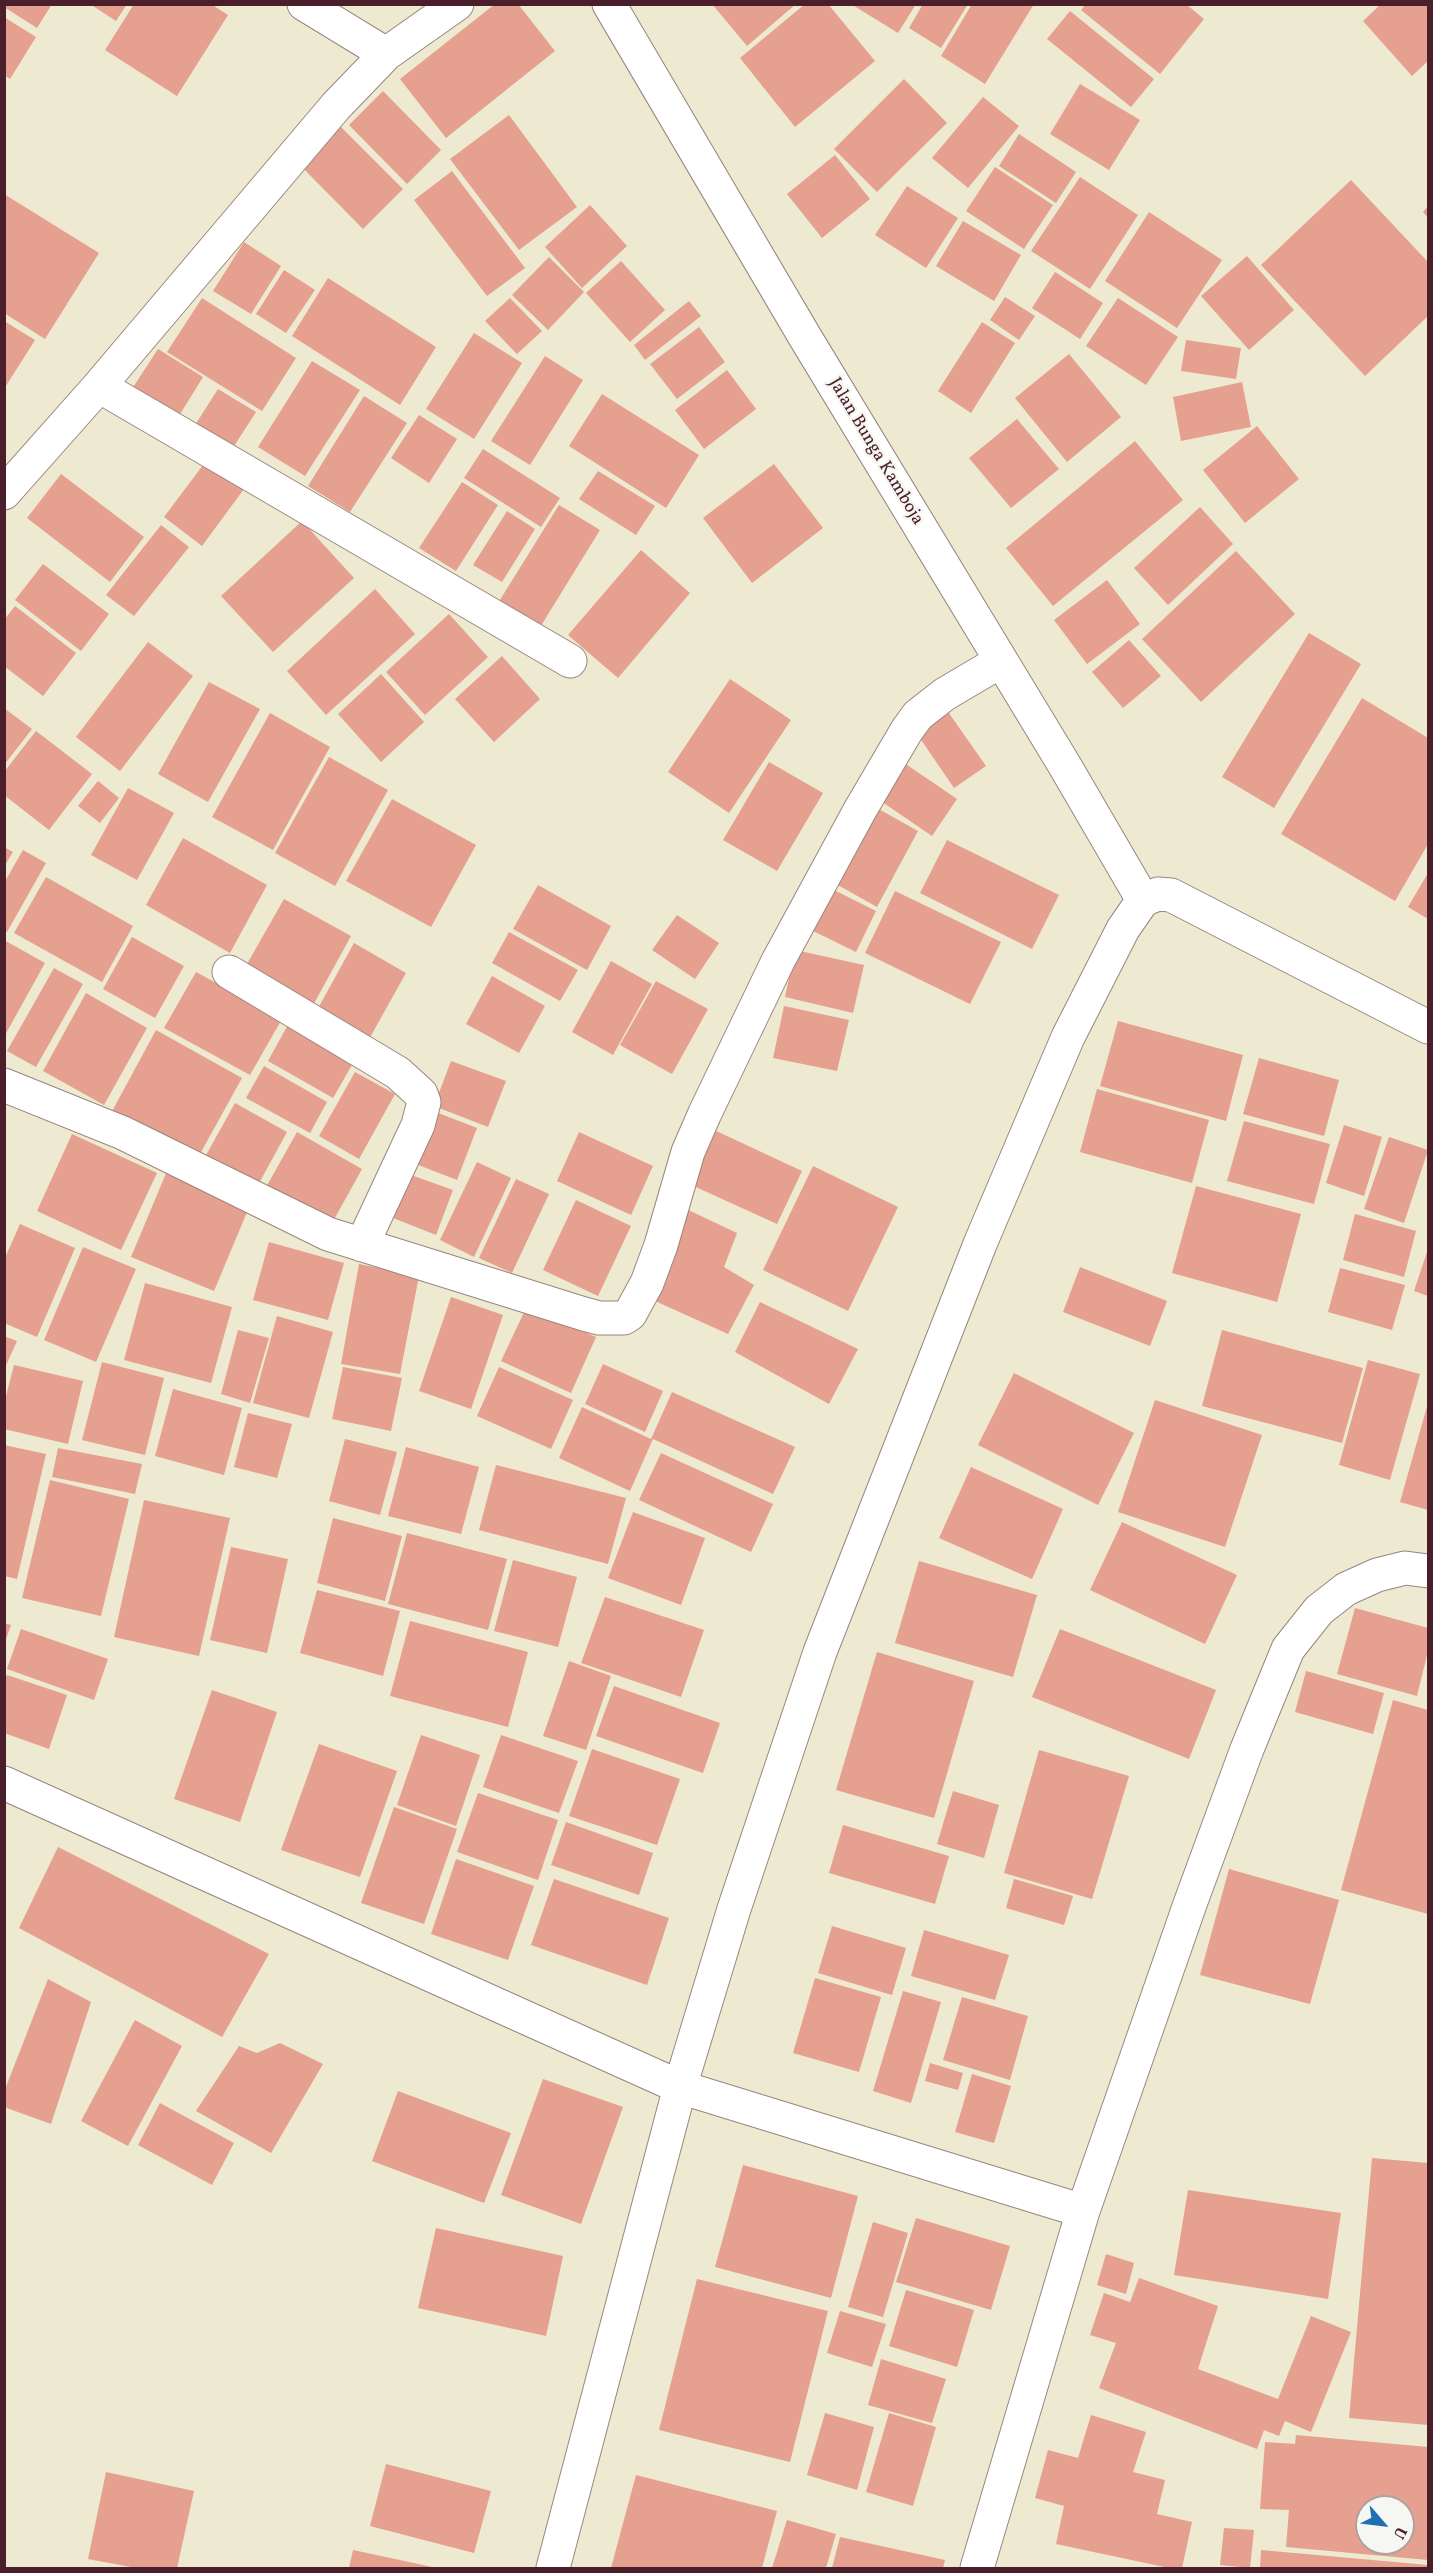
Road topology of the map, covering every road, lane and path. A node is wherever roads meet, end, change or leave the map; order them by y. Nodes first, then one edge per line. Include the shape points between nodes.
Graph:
1 (304, 4) edge
2 (458, 4) edge
3 (609, 4) edge
4 (386, 54) junction
5 (99, 386) junction
6 (4, 493) edge
7 (570, 661) dead end
8 (1001, 661) junction
9 (1143, 900) junction
10 (229, 972) dead end
11 (1428, 1027) edge
12 (4, 1085) edge
13 (362, 1245) junction
14 (1428, 1571) edge
15 (4, 1782) edge
16 (680, 2087) junction
17 (1083, 2211) junction
18 (553, 2568) edge
19 (977, 2568) edge

1 - 4 street
2 - 4 street
3 - 8 street, Jalan Bunga Kamboja
4 - 5 street via 308,138
5 - 6 street
5 - 7 street
8 - 9 street, Jalan Bunga Kamboja
8 - 13 street via 945,694 918,716 849,829 778,961 687,1152 650,1274 630,1314 615,1319 584,1314
9 - 11 street via 1158,894 1171,895
9 - 16 street via 1123,928 1068,1037 980,1244 833,1619 734,1909
10 - 13 street via 398,1073 421,1094 424,1102 418,1125
12 - 13 street via 123,1133 328,1234
14 - 17 street via 1405,1568 1346,1589 1319,1610 1288,1648 1190,1904
15 - 16 street
16 - 17 street
16 - 18 street
17 - 19 street

